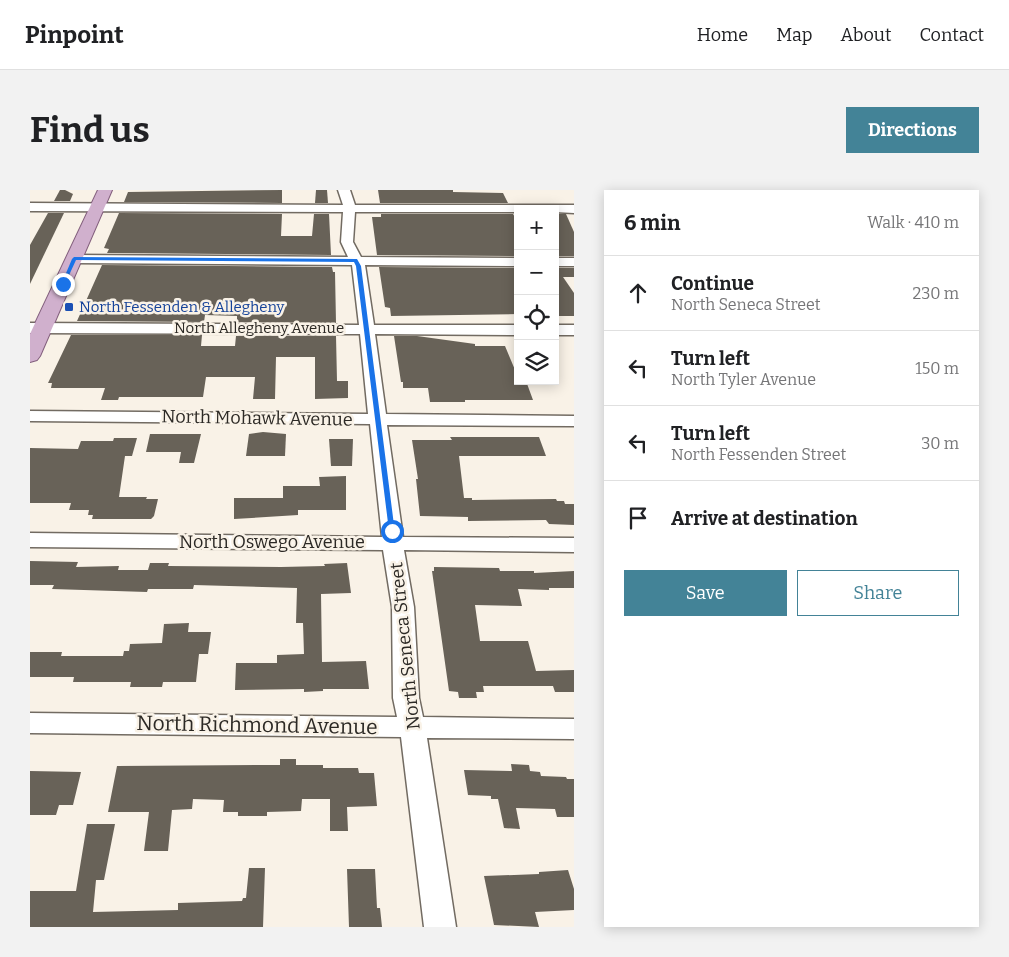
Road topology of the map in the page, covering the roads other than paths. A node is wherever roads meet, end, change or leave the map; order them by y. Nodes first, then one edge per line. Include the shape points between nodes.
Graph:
1 (105, 190) edge
2 (344, 190) edge
3 (30, 207) edge
4 (98, 207) junction
5 (348, 207) junction
6 (574, 209) edge
7 (74, 259) junction
8 (356, 260) junction
9 (514, 262) edge
10 (559, 262) edge
11 (574, 262) edge
12 (36, 327) edge
13 (367, 329) junction
14 (514, 330) edge
15 (559, 330) edge
16 (574, 330) edge
17 (30, 356) edge
18 (30, 416) edge
19 (378, 419) junction
20 (574, 421) edge
21 (30, 540) edge
22 (394, 543) junction
23 (574, 545) edge
24 (30, 723) edge
25 (412, 727) junction
26 (574, 729) edge
27 (440, 927) edge

1 - 4 main road
2 - 5 street, North Seneca Street
3 - 4 street
4 - 5 street
4 - 7 main road
5 - 6 street
5 - 8 street, North Seneca Street via 347,242
7 - 8 street
7 - 12 main road
8 - 9 street
8 - 13 street, North Seneca Street
10 - 11 street
12 - 13 street, North Allegheny Avenue
12 - 17 main road
13 - 14 street, North Allegheny Avenue
13 - 19 street, North Seneca Street
15 - 16 street
18 - 19 street, North Mohawk Avenue
19 - 20 street, North Mohawk Avenue
19 - 22 street, North Seneca Street
21 - 22 street, North Oswego Avenue
22 - 23 street, North Oswego Avenue
22 - 25 street, North Seneca Street via 403,607 406,698
24 - 25 street, North Richmond Avenue
25 - 26 street, North Richmond Avenue
25 - 27 street, North Seneca Street

